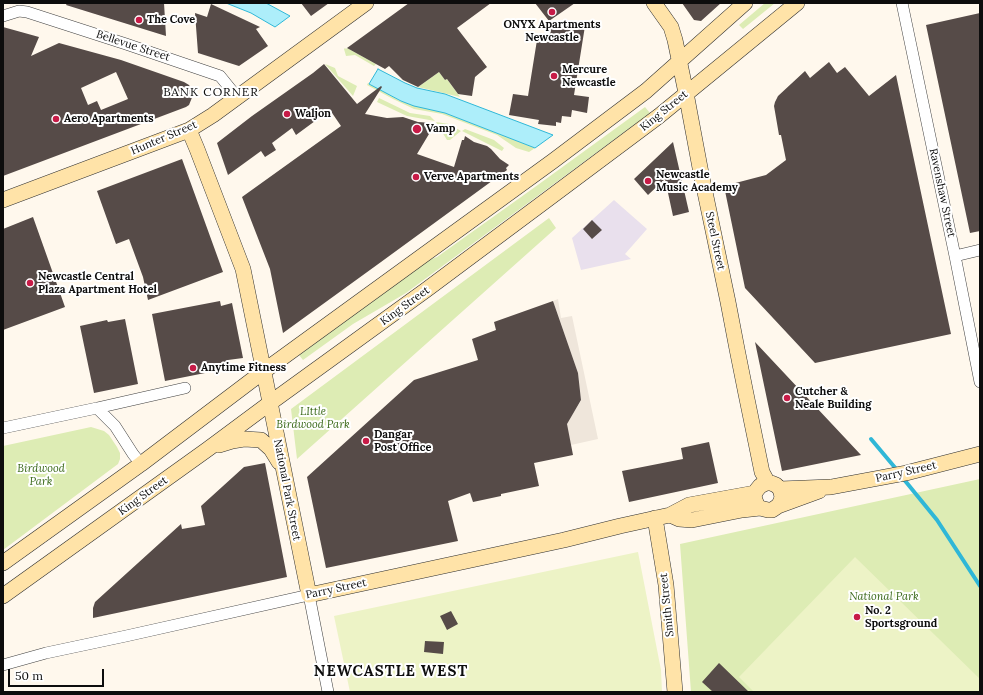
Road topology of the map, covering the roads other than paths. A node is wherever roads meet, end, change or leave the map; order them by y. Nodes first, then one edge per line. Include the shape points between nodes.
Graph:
1 (366, 3) edge
2 (654, 3) edge
3 (745, 3) edge
4 (797, 3) edge
5 (906, 4) edge
6 (3, 16) edge
7 (679, 62) junction
8 (686, 93) junction
9 (237, 98) junction
10 (189, 130) junction
11 (3, 200) edge
12 (980, 250) edge
13 (955, 256) junction
14 (264, 371) junction
15 (980, 382) edge
16 (185, 388) dead end
17 (270, 403) junction
18 (97, 408) junction
19 (3, 428) edge
20 (208, 449) junction
21 (980, 454) edge
22 (141, 464) junction
23 (284, 470) junction
24 (774, 486) junction
25 (831, 487) junction
26 (755, 493) junction
27 (778, 506) junction
28 (760, 508) junction
29 (670, 515) junction
30 (655, 518) junction
31 (3, 563) edge
32 (309, 594) junction
33 (5, 596) edge
34 (3, 665) edge
35 (328, 692) edge
36 (674, 692) edge

1 - 9 main road, Hunter Street
2 - 7 main road, Steel Street via 671,27
3 - 7 main road
4 - 8 main road, King Street
5 - 13 street, Ravenshaw Street
6 - 9 street, Bellevue Street via 19,11 32,13 220,76
7 - 8 main road, Steel Street
7 - 14 main road via 651,87 553,161
8 - 17 main road, King Street via 426,290
8 - 24 main road, Steel Street via 762,472
9 - 10 main road, Hunter Street
10 - 11 main road, Hunter Street
10 - 14 main road, National Park Street via 243,269
12 - 13 street
13 - 15 street, Ravenshaw Street
14 - 17 main road, National Park Street
14 - 22 main road
16 - 18 street
17 - 20 main road, King Street
17 - 23 main road, National Park Street
18 - 19 street
18 - 22 street via 114,426
20 - 23 main road via 232,440 261,440 271,449
20 - 33 main road, King Street
21 - 25 main road, Parry Street
22 - 31 main road
23 - 32 main road, National Park Street
24 - 25 main road, Parry Street
24 - 26 main road, Parry Street via 760,486
24 - 27 main road via 782,496
25 - 27 main road, Parry Street
26 - 28 main road via 755,500
26 - 29 main road, Parry Street via 688,505
27 - 28 main road, Parry Street via 772,510
28 - 29 main road, Parry Street via 692,520
29 - 30 main road, Parry Street
30 - 32 main road, Parry Street
30 - 36 main road, Smith Street via 666,585
32 - 34 street, Parry Street
32 - 35 street, National Park Street

